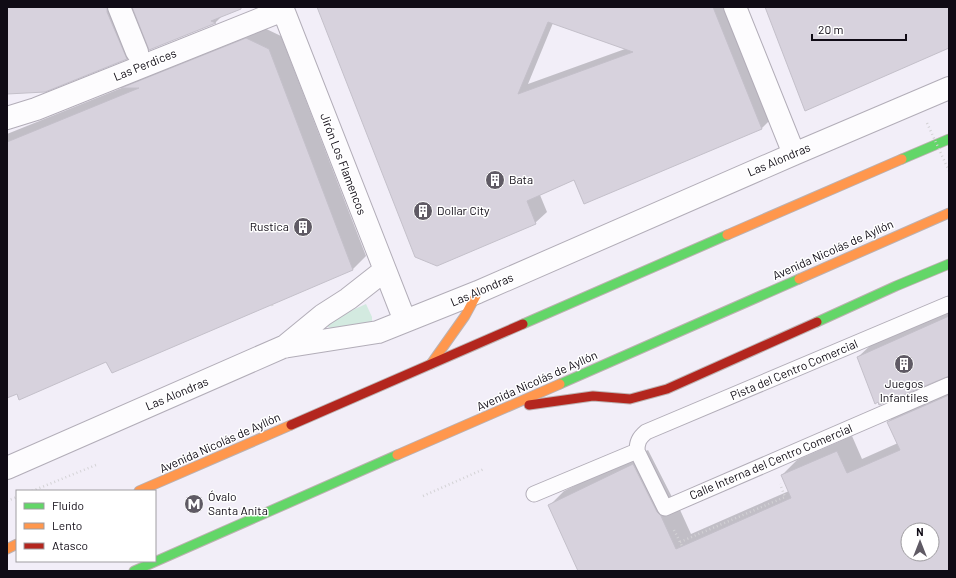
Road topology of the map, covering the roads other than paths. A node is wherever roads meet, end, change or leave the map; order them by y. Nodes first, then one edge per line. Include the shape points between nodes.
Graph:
1 (119, 7) edge
2 (735, 7) edge
3 (282, 9) edge
4 (137, 52) dead end
5 (949, 88) edge
6 (7, 118) edge
7 (949, 139) edge
8 (794, 154) junction
9 (949, 213) edge
10 (949, 264) edge
11 (385, 270) junction
12 (478, 292) junction
13 (949, 304) edge
14 (405, 321) junction
15 (284, 347) junction
16 (431, 364) junction
17 (949, 385) edge
18 (504, 408) junction
19 (637, 451) junction
20 (7, 468) edge
21 (141, 490) edge
22 (534, 494) dead end
23 (16, 544) edge
24 (7, 549) edge
25 (146, 568) edge
26 (134, 571) edge

1 - 4 street
2 - 8 street
3 - 6 street, Las Perdices via 36,109
3 - 11 street, Jirón Los Flamencos
5 - 8 street, Las Alondras
7 - 16 main road, Avenida Nicolás de Ayllón
8 - 12 street, Las Alondras
9 - 18 main road, Avenida Nicolás de Ayllón
10 - 18 main road via 667,389 630,399 593,396
11 - 14 street, Jirón Los Flamencos
11 - 15 street
12 - 14 street, Las Alondras
12 - 16 main road via 465,316
13 - 19 lane, Pista del Centro Comercial via 646,432 637,443
14 - 15 street, Las Alondras via 378,332
15 - 20 street, Las Alondras
16 - 21 main road, Avenida Nicolás de Ayllón
17 - 19 lane, Calle Interna del Centro Comercial via 665,508
18 - 25 main road, Avenida Nicolás de Ayllón
19 - 22 lane
23 - 24 main road
25 - 26 main road, Avenida Nicolás de Ayllón

